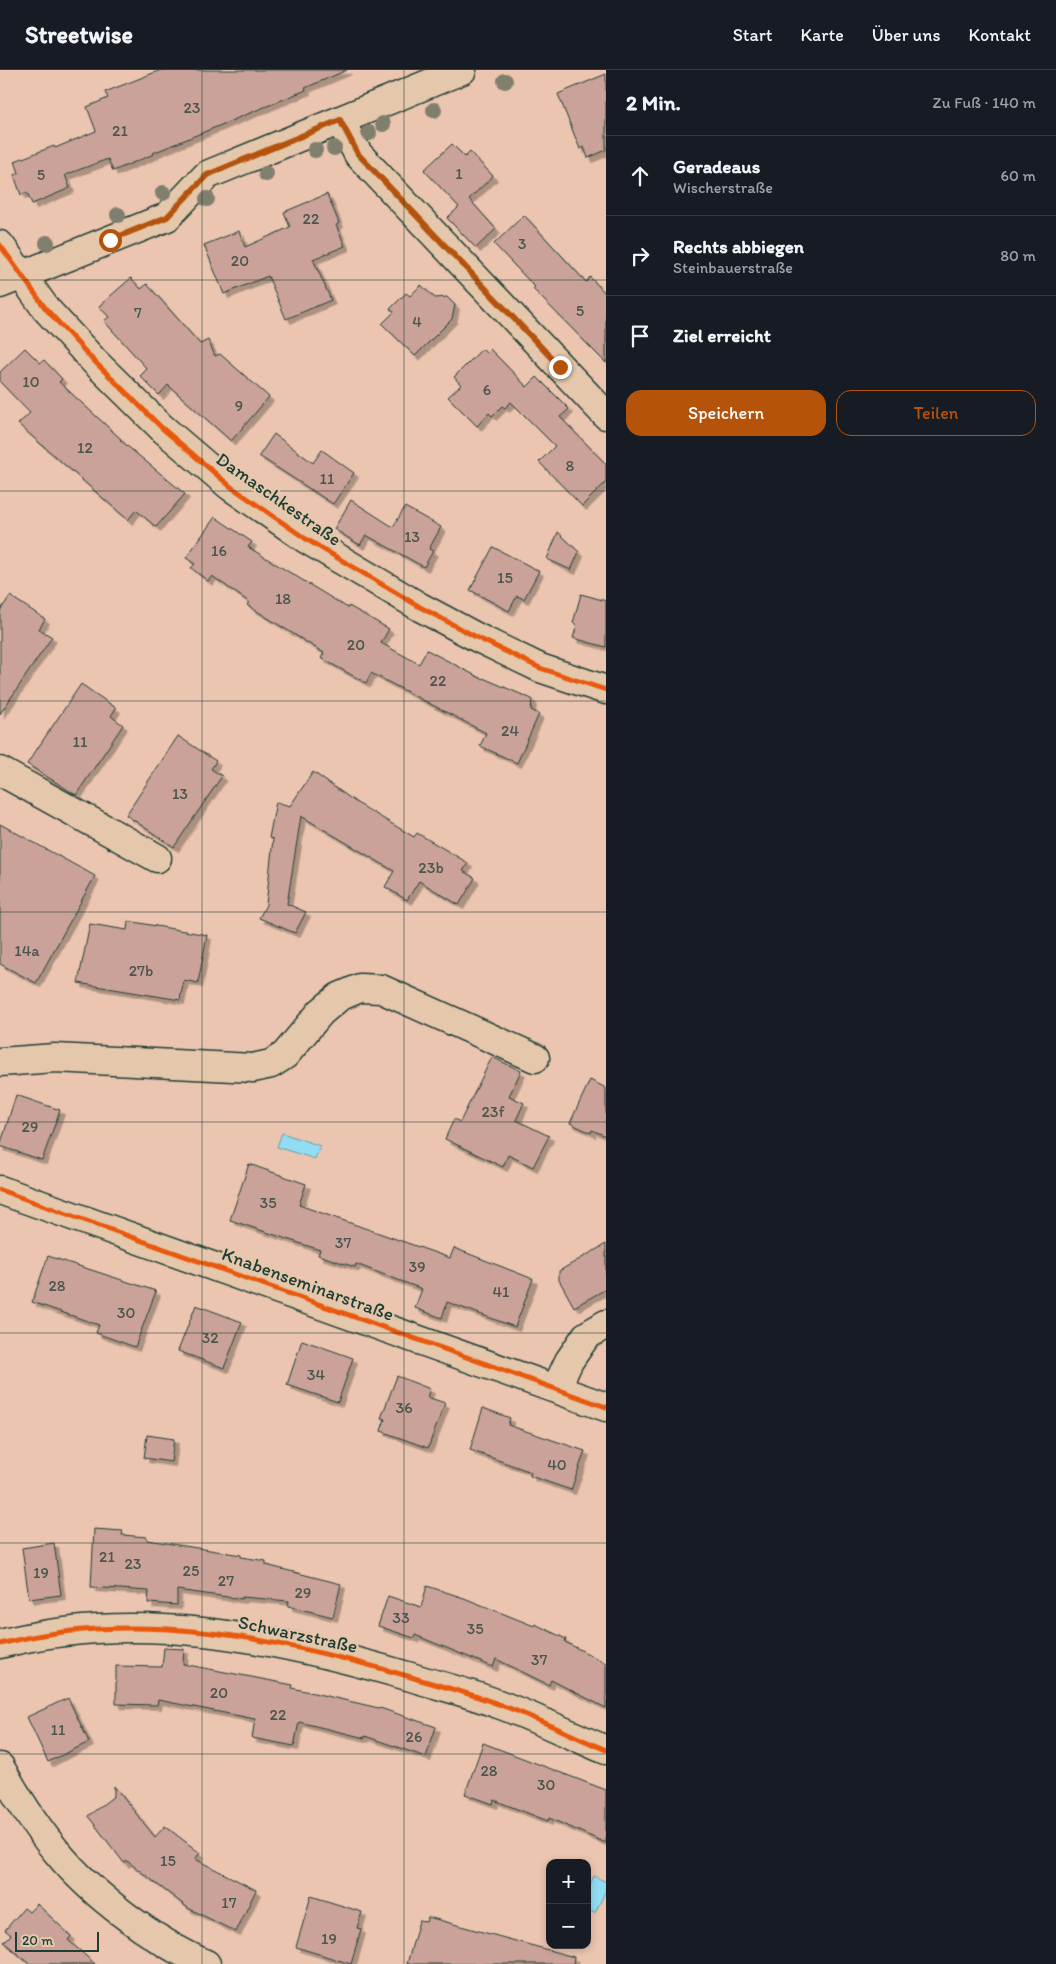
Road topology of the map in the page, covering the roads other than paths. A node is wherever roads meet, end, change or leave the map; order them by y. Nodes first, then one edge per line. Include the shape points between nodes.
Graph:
1 (462, 70) edge
2 (340, 120) junction
3 (0, 245) edge
4 (11, 279) edge
5 (606, 415) edge
6 (606, 690) edge
7 (0, 771) edge
8 (157, 858) dead end
9 (535, 1058) dead end
10 (0, 1062) edge
11 (0, 1190) edge
12 (606, 1324) edge
13 (556, 1389) junction
14 (606, 1407) edge
15 (0, 1644) edge
16 (606, 1750) edge
17 (0, 1766) edge
18 (206, 1964) edge

1 - 2 street
2 - 4 street via 207,175 167,217
2 - 5 street via 358,154
3 - 4 street, Damaschkestraße
4 - 6 street, Damaschkestraße via 46,309 162,428 245,497 388,590 470,634 540,668
7 - 8 street
9 - 10 street via 381,989 360,988 339,997 327,1007 285,1055 271,1064 253,1068 55,1058
11 - 13 street, Knabenseminarstraße
12 - 13 street via 586,1336
13 - 14 street, Knabenseminarstraße
15 - 16 street, Schwarzstraße via 87,1629 150,1628 217,1633 286,1645 368,1665 498,1704
17 - 18 street via 22,1806 58,1854 92,1888 131,1919 184,1954

